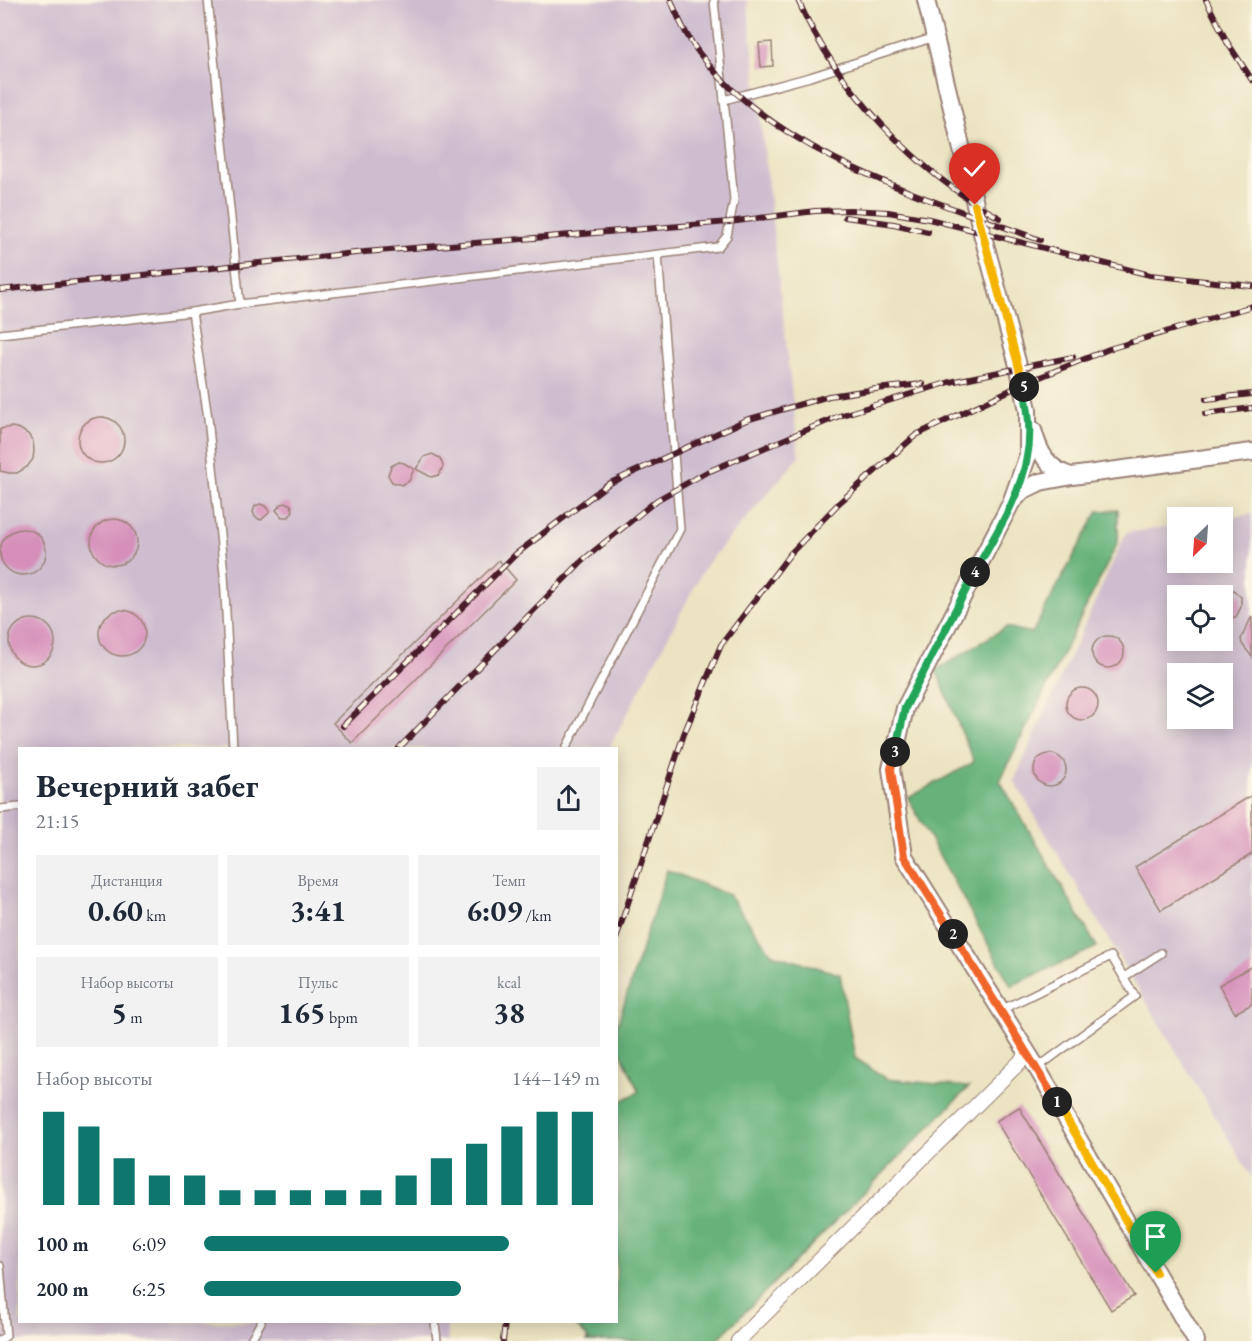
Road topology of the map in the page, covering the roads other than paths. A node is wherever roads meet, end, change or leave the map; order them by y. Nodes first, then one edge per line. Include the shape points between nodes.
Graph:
1 (208, 0) edge
2 (714, 0) edge
3 (926, 0) edge
4 (935, 37) junction
5 (724, 100) junction
6 (658, 255) junction
7 (240, 304) junction
8 (192, 312) junction
9 (0, 334) edge
10 (1028, 410) junction
11 (1252, 452) edge
12 (1072, 476) junction
13 (1011, 503) junction
14 (233, 747) edge
15 (567, 747) edge
16 (18, 807) edge
17 (0, 808) edge
18 (1161, 953) dead end
19 (1124, 977) junction
20 (1000, 1010) junction
21 (1032, 1061) junction
22 (0, 1266) edge
23 (260, 1323) edge
24 (435, 1323) edge
25 (0, 1340) edge
26 (250, 1341) edge
27 (436, 1341) edge
28 (738, 1341) edge
29 (1196, 1341) edge

1 - 7 lane
2 - 5 lane
3 - 4 street
4 - 5 lane
4 - 10 street
5 - 6 lane via 734,200 727,236 718,247
6 - 7 lane
6 - 15 lane via 680,529
7 - 8 lane
8 - 9 lane
8 - 14 lane via 224,574
10 - 12 street via 1043,458 1061,473
10 - 13 street via 1028,455
11 - 12 street
12 - 13 street via 1040,482
13 - 20 street via 905,708 891,769 904,856
16 - 17 lane
18 - 19 lane
19 - 20 lane via 1111,956
19 - 21 lane via 1135,996
20 - 21 street
21 - 28 street
21 - 29 street
22 - 25 lane via 6,1336
23 - 26 lane
24 - 27 lane

